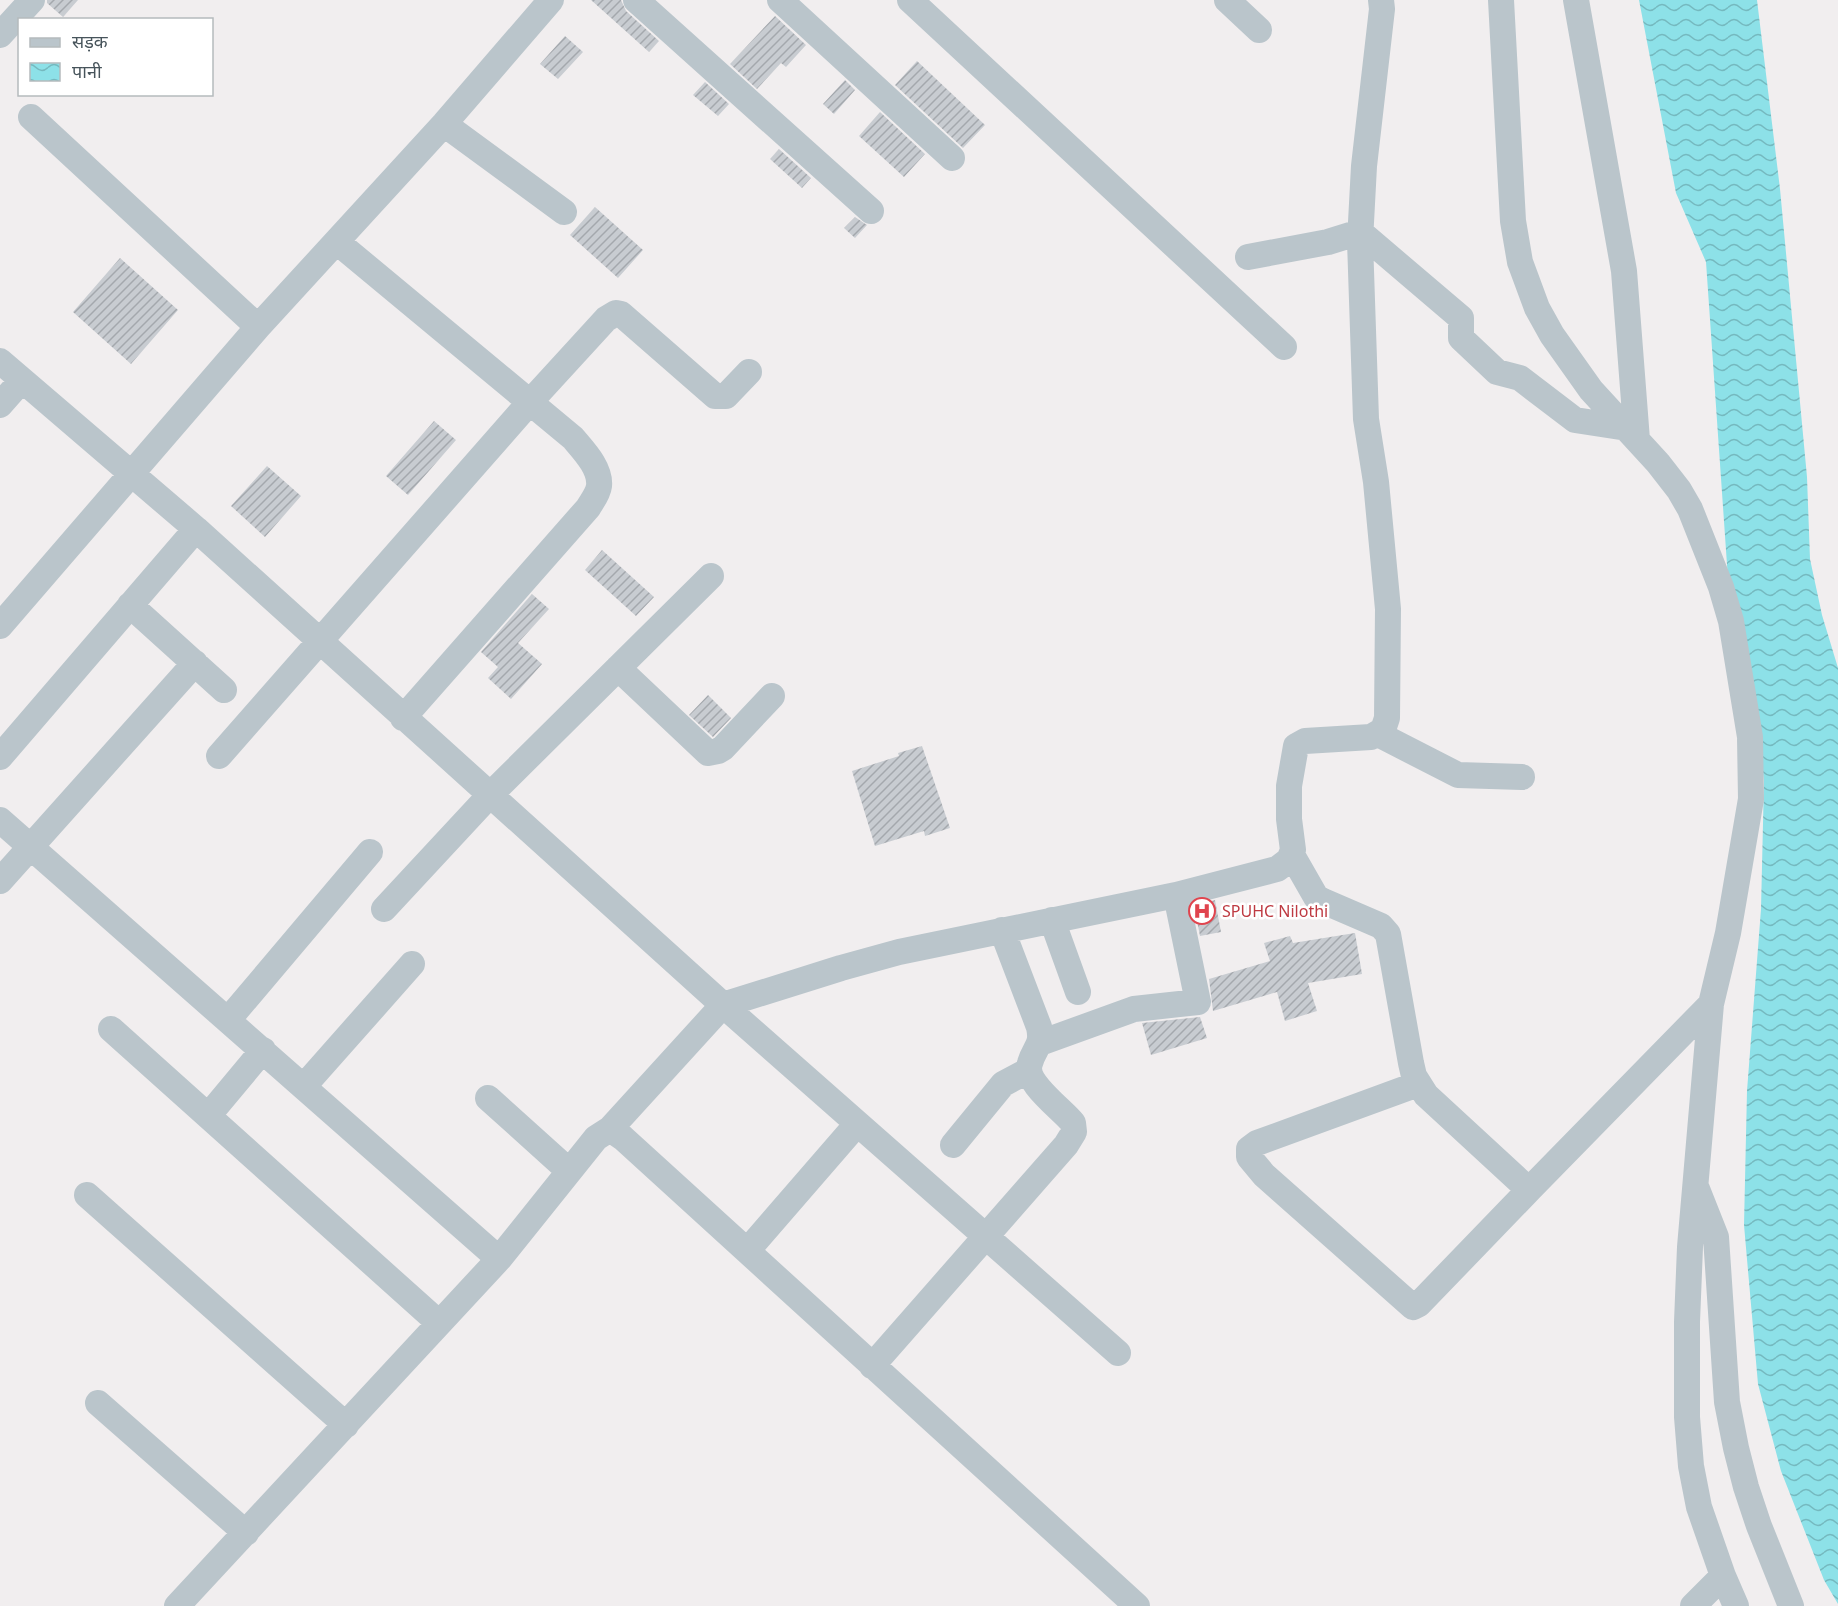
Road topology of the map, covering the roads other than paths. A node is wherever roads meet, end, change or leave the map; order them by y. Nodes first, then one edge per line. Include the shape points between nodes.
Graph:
1 (32, 0) edge
2 (636, 0) edge
3 (780, 0) edge
4 (910, 0) edge
5 (1227, 0) edge
6 (1381, 0) edge
7 (1501, 0) edge
8 (1576, 0) edge
9 (542, 3) edge
10 (1259, 30) dead end
11 (0, 35) edge
12 (31, 117) dead end
13 (444, 124) junction
14 (952, 158) dead end
15 (564, 212) dead end
16 (871, 212) dead end
17 (1360, 232) junction
18 (337, 242) junction
19 (1248, 256) dead end
20 (258, 327) junction
21 (1284, 346) dead end
22 (0, 361) edge
23 (749, 372) dead end
24 (22, 380) junction
25 (530, 402) junction
26 (0, 405) edge
27 (1632, 434) junction
28 (132, 475) junction
29 (196, 529) junction
30 (711, 576) dead end
31 (130, 605) junction
32 (0, 626) edge
33 (320, 642) junction
34 (195, 663) junction
35 (618, 668) junction
36 (224, 690) dead end
37 (772, 696) dead end
38 (403, 717) junction
39 (1378, 734) junction
40 (219, 756) dead end
41 (0, 758) edge
42 (1522, 777) dead end
43 (489, 796) junction
44 (0, 820) edge
45 (31, 848) junction
46 (370, 852) dead end
47 (1292, 855) junction
48 (0, 881) edge
49 (1176, 895) junction
50 (384, 909) dead end
51 (1052, 920) junction
52 (1002, 930) junction
53 (412, 964) dead end
54 (1078, 992) dead end
55 (1711, 1004) junction
56 (723, 1005) junction
57 (228, 1020) junction
58 (111, 1029) dead end
59 (1040, 1043) junction
60 (263, 1050) junction
61 (1029, 1070) junction
62 (1418, 1084) junction
63 (304, 1086) junction
64 (488, 1098) dead end
65 (208, 1116) junction
66 (857, 1124) junction
67 (610, 1129) junction
68 (953, 1145) dead end
69 (569, 1171) junction
70 (1695, 1184) junction
71 (1530, 1190) junction
72 (87, 1195) dead end
73 (984, 1236) junction
74 (747, 1251) junction
75 (499, 1259) junction
76 (439, 1323) junction
77 (1118, 1353) dead end
78 (872, 1366) junction
79 (98, 1403) dead end
80 (346, 1425) junction
81 (246, 1533) junction
82 (1723, 1575) junction
83 (177, 1606) edge
84 (1137, 1606) edge
85 (1693, 1606) edge
86 (1736, 1606) edge
87 (1791, 1606) edge

1 - 11 street
2 - 16 street
3 - 14 street
4 - 21 street
5 - 10 street
6 - 17 street
7 - 27 street via 1513,221 1520,262 1552,335 1591,390
8 - 27 street via 1624,271
9 - 13 street
12 - 20 street
13 - 15 street
13 - 18 street
17 - 19 street via 1328,242
17 - 27 street via 1461,318 1461,338 1497,372 1520,378 1575,420
17 - 39 street via 1366,419 1388,609 1387,718
18 - 20 street
18 - 25 street
20 - 28 street
22 - 24 street
23 - 25 street via 726,396 715,396 616,313 601,324
24 - 26 street
24 - 28 street
25 - 33 street
25 - 38 street via 573,438 588,457 599,485 595,497
27 - 55 street via 1679,490 1706,547 1731,621 1750,737 1751,800 1728,933
28 - 29 street
28 - 32 street
29 - 31 street
29 - 33 street
30 - 35 street
31 - 34 street
31 - 41 street
33 - 38 street
33 - 40 street
34 - 36 street
34 - 45 street
35 - 37 street via 708,753 723,748
35 - 43 street
38 - 43 street
39 - 42 street via 1458,775
39 - 47 street via 1305,741 1296,746 1289,786
43 - 50 street
43 - 56 street
44 - 45 street
45 - 48 street
45 - 57 street
46 - 57 street
47 - 49 street via 1277,869
47 - 62 street via 1317,897 1382,926 1388,934
49 - 51 street
49 - 59 street via 1198,1002 1134,1009
51 - 52 street
51 - 54 street
52 - 56 street via 880,958
52 - 59 street via 1039,1027
53 - 63 street
55 - 70 street
55 - 71 street
56 - 66 street
56 - 67 street
57 - 60 street
58 - 65 street
59 - 61 street
60 - 63 street
60 - 65 street
61 - 68 street via 1003,1084
61 - 73 street via 1038,1088 1073,1123 1074,1132
62 - 71 street
62 - 71 street via 1257,1143 1250,1149 1249,1157 1264,1175 1413,1307
63 - 75 street
64 - 69 street
65 - 76 street
66 - 73 street
66 - 74 street
67 - 69 street via 596,1138
67 - 74 street
69 - 75 street
70 - 82 street via 1687,1417 1699,1507
70 - 87 street via 1716,1237 1727,1402 1736,1448 1756,1516
72 - 80 street
73 - 77 street
73 - 78 street
74 - 78 street
75 - 76 street
76 - 80 street
78 - 84 street
79 - 81 street
80 - 81 street
81 - 83 street
82 - 85 street
82 - 86 street

